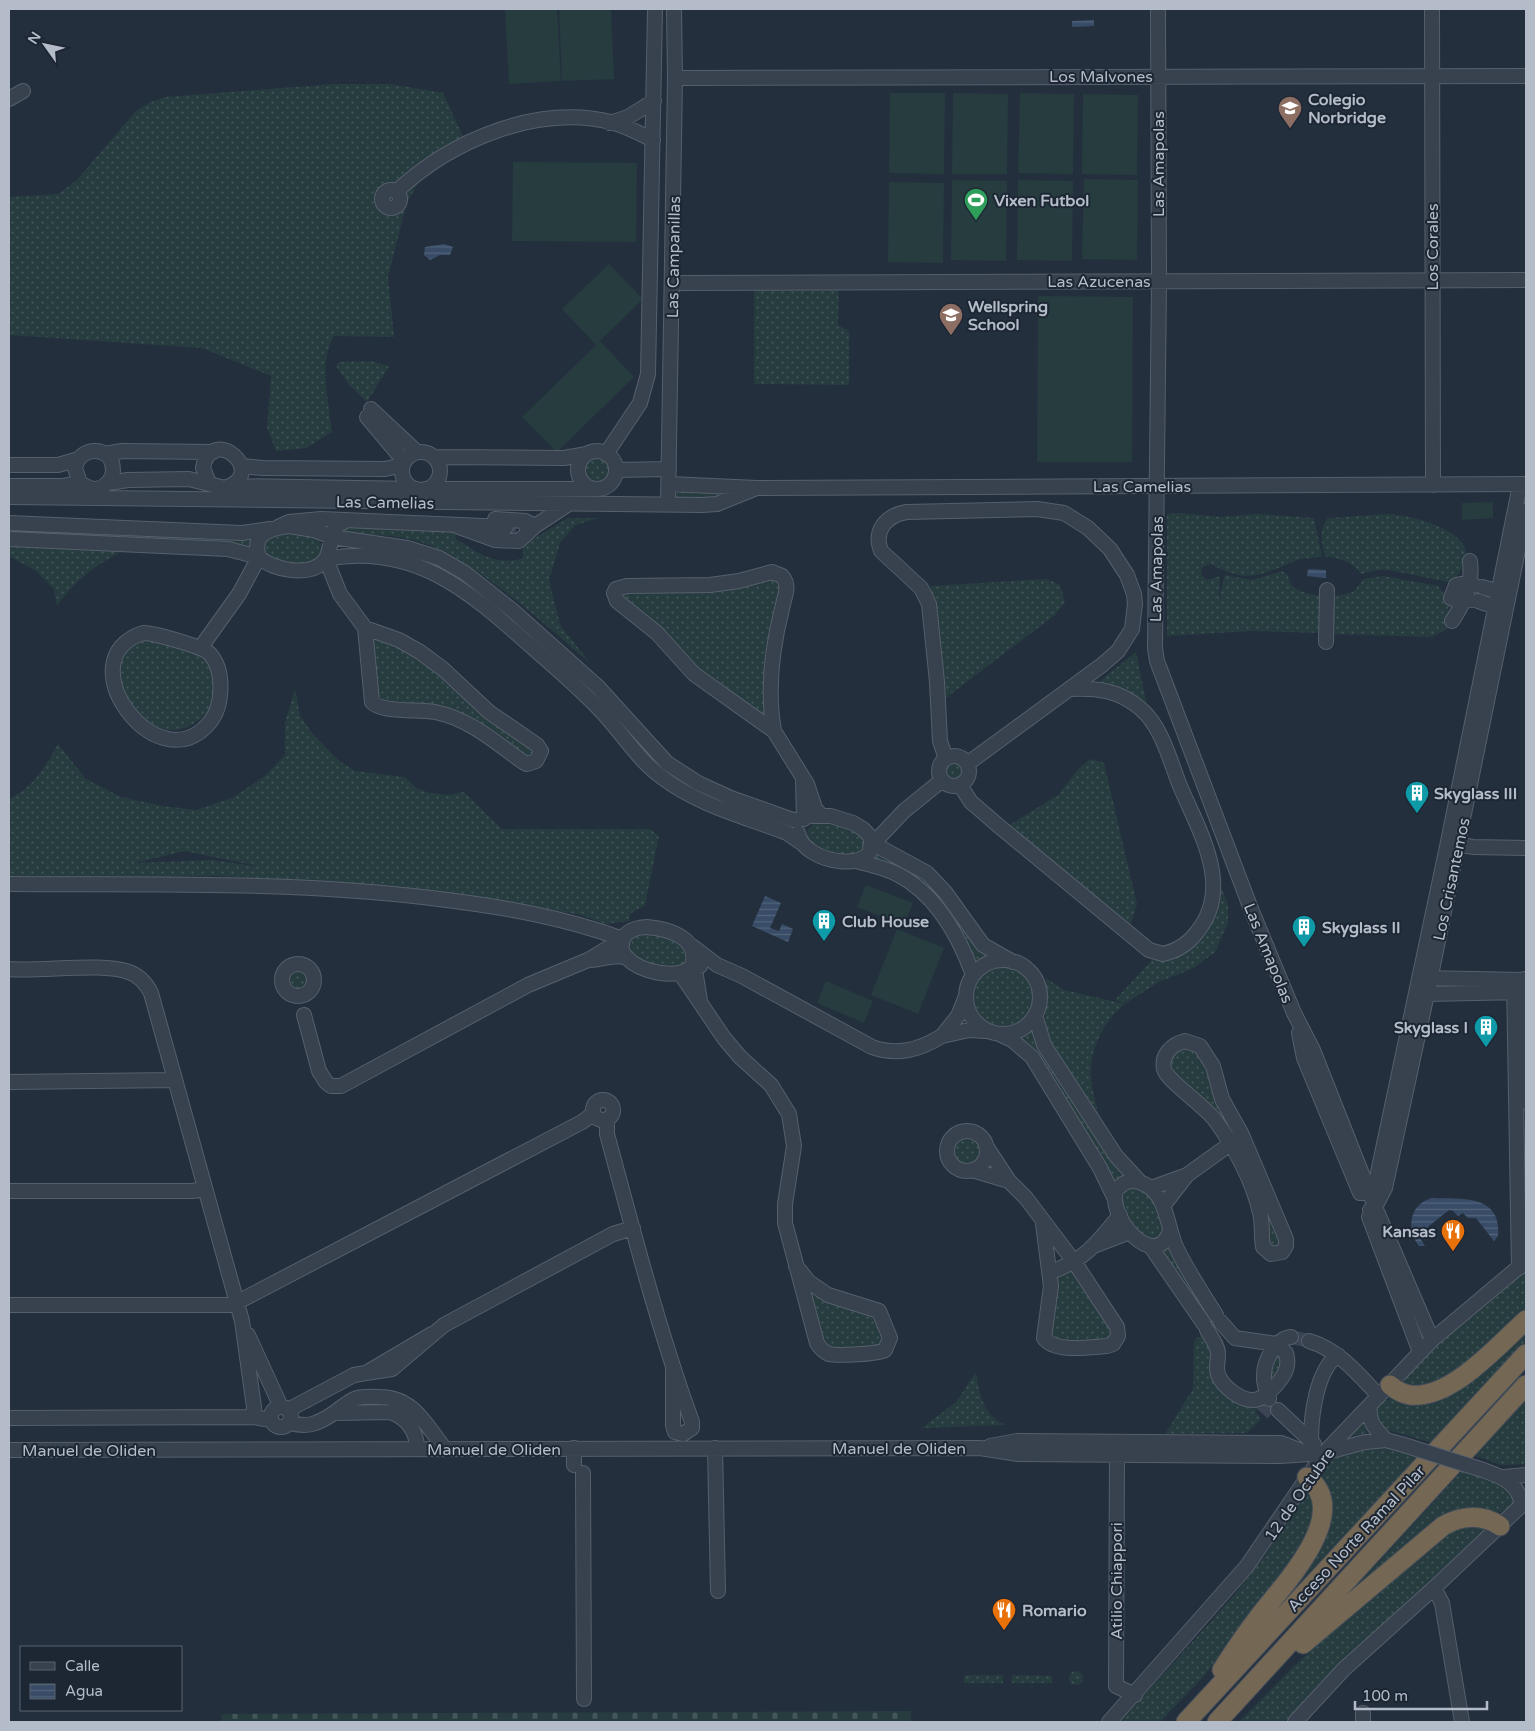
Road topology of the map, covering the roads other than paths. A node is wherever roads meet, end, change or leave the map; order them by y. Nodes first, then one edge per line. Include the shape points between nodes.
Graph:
1 (655, 9) edge
2 (674, 9) edge
3 (1158, 9) edge
4 (1432, 9) edge
5 (1158, 76) junction
6 (1433, 76) junction
7 (1526, 76) edge
8 (675, 78) junction
9 (24, 91) dead end
10 (9, 99) edge
11 (654, 101) junction
12 (610, 122) junction
13 (653, 140) junction
14 (396, 192) dead end
15 (1432, 280) junction
16 (1526, 280) edge
17 (1159, 281) junction
18 (673, 282) junction
19 (213, 452) junction
20 (416, 452) junction
21 (104, 454) junction
22 (587, 454) junction
23 (606, 454) junction
24 (435, 457) junction
25 (79, 459) junction
26 (404, 463) junction
27 (9, 465) edge
28 (241, 466) junction
29 (669, 469) junction
30 (616, 470) junction
31 (80, 483) junction
32 (108, 483) junction
33 (209, 483) junction
34 (668, 484) junction
35 (1433, 485) junction
36 (1523, 485) edge
37 (9, 486) edge
38 (231, 486) junction
39 (1156, 486) junction
40 (757, 488) junction
41 (421, 489) junction
42 (594, 489) junction
43 (9, 497) edge
44 (567, 505) junction
45 (668, 505) junction
46 (1526, 511) edge
47 (347, 520) junction
48 (9, 523) edge
49 (451, 524) junction
50 (468, 524) junction
51 (274, 528) junction
52 (517, 529) junction
53 (332, 537) junction
54 (9, 538) edge
55 (259, 557) junction
56 (326, 559) junction
57 (274, 566) junction
58 (311, 568) junction
59 (1327, 590) dead end
60 (1468, 592) dead end
61 (239, 594) junction
62 (340, 594) junction
63 (1499, 599) junction
64 (365, 628) junction
65 (1326, 642) dead end
66 (201, 647) junction
67 (1070, 689) junction
68 (774, 731) junction
69 (647, 754) junction
70 (946, 759) junction
71 (967, 764) junction
72 (803, 778) junction
73 (942, 781) junction
74 (960, 785) junction
75 (904, 811) junction
76 (820, 814) junction
77 (804, 820) junction
78 (858, 825) junction
79 (800, 842) junction
80 (871, 842) junction
81 (1453, 843) junction
82 (1526, 848) edge
83 (857, 861) junction
84 (9, 884) edge
85 (622, 942) junction
86 (692, 946) junction
87 (627, 958) junction
88 (588, 960) junction
89 (1013, 962) junction
90 (717, 965) junction
91 (9, 969) edge
92 (686, 970) junction
93 (973, 975) junction
94 (1424, 986) junction
95 (1522, 986) edge
96 (290, 993) junction
97 (306, 993) junction
98 (966, 996) junction
99 (304, 1015) junction
100 (1035, 1015) junction
101 (993, 1033) junction
102 (942, 1036) junction
103 (175, 1080) junction
104 (9, 1082) edge
105 (1400, 1094) junction
106 (1526, 1102) edge
107 (1242, 1135) junction
108 (1230, 1144) junction
109 (986, 1146) junction
110 (972, 1170) junction
111 (1187, 1175) junction
112 (1009, 1181) junction
113 (1146, 1185) junction
114 (205, 1189) junction
115 (9, 1191) edge
116 (1365, 1192) junction
117 (1114, 1196) junction
118 (1163, 1206) junction
119 (1371, 1209) junction
120 (1120, 1216) junction
121 (1043, 1224) junction
122 (633, 1228) junction
123 (1170, 1231) junction
124 (1130, 1232) junction
125 (1095, 1245) junction
126 (1151, 1246) junction
127 (1075, 1262) junction
128 (1522, 1264) edge
129 (796, 1266) junction
130 (1051, 1272) junction
131 (237, 1303) junction
132 (9, 1305) edge
133 (1526, 1320) edge
134 (242, 1321) junction
135 (1234, 1338) junction
136 (1291, 1339) tunnel mouth
137 (1432, 1340) junction
138 (1309, 1341) tunnel mouth
139 (1276, 1344) junction
140 (1420, 1352) junction
141 (1218, 1354) junction
142 (1526, 1354) edge
143 (1338, 1356) junction
144 (673, 1369) dead end
145 (1526, 1385) edge
146 (1380, 1395) junction
147 (1263, 1399) junction
148 (1276, 1412) tunnel mouth
149 (286, 1413) junction
150 (334, 1413) junction
151 (253, 1417) junction
152 (9, 1418) edge
153 (1386, 1440) junction
154 (1306, 1443) junction
155 (579, 1448) junction
156 (715, 1448) junction
157 (980, 1448) junction
158 (417, 1449) junction
159 (445, 1449) junction
160 (9, 1450) edge
161 (1324, 1453) junction
162 (1117, 1456) junction
163 (1526, 1475) edge
164 (1307, 1477) junction
165 (1504, 1477) junction
166 (1524, 1503) edge
167 (1500, 1526) junction
168 (1434, 1588) junction
169 (718, 1591) dead end
170 (1135, 1695) junction
171 (584, 1698) dead end
172 (1222, 1718) edge
173 (1187, 1721) edge
174 (1109, 1722) edge
175 (1295, 1722) edge
176 (1462, 1722) edge

1 - 11 street
2 - 8 street, Las Campanillas
3 - 5 street, Las Amapolas
4 - 6 street, Los Corales
5 - 6 street, Los Malvones
5 - 8 street, Los Malvones
5 - 17 street, Las Amapolas
6 - 7 street, Los Malvones
6 - 15 street, Los Corales
8 - 18 street, Las Campanillas
9 - 10 street
11 - 12 street via 628,117
11 - 13 street
12 - 13 street
12 - 14 street via 553,119 489,134 440,157
13 - 23 street via 648,374 640,403
15 - 16 street, Las Azucenas
15 - 17 street, Las Azucenas
15 - 35 street, Los Corales
17 - 18 street, Las Azucenas
17 - 39 street, Las Amapolas
18 - 29 street, Las Campanillas
19 - 21 street via 122,451
19 - 28 street via 224,450 236,455
19 - 33 street via 204,463
20 - 24 street
20 - 26 street
20 - 26 street via 369,413
21 - 25 street via 89,451
21 - 32 street via 113,467
22 - 23 street via 600,451
22 - 24 street via 564,458
22 - 42 street via 582,458 578,471 582,483
23 - 30 street via 615,463
24 - 41 street via 440,473 435,484
25 - 27 street via 58,465
25 - 31 street via 75,473
26 - 28 street via 385,469
26 - 41 street via 404,479
28 - 38 street via 240,478
29 - 30 street
29 - 34 street, Las Campanillas
30 - 42 street via 612,482
31 - 32 street via 94,489
31 - 37 street
32 - 33 street via 180,479
33 - 38 street via 218,488
34 - 40 street, Las Camelias
34 - 45 street, Las Campanillas
35 - 36 street, Las Camelias
35 - 39 street, Las Camelias
36 - 63 street, Los Crisantemos
38 - 41 street
39 - 40 street, Las Camelias
39 - 116 street, Las Amapolas via 1157,661 1249,902 1294,1013 1313,1050
40 - 45 street, Las Camelias via 717,504
41 - 42 street
43 - 44 street, Las Camelias
44 - 45 street, Las Camelias
44 - 52 street
46 - 63 street, Los Crisantemos
47 - 49 street
47 - 51 street via 306,520
47 - 53 street via 335,528
48 - 51 street via 242,533
49 - 50 street
49 - 52 street via 495,540 519,541
50 - 52 street
50 - 52 street via 486,518 525,521
51 - 53 street via 301,527
51 - 55 street via 259,537
53 - 56 street
53 - 69 street via 408,548 439,558 465,573 598,687
54 - 55 street via 228,549
55 - 57 street
55 - 61 street
56 - 58 street
56 - 62 street
56 - 69 street via 361,556 402,562 438,574 463,589 569,679
57 - 58 street via 297,570
57 - 61 street
58 - 62 street
59 - 65 street
60 - 63 street
61 - 66 street
62 - 64 street
63 - 81 street, Los Crisantemos
64 - 64 street via 370,696 375,706 448,715 491,737 523,762 532,763 539,757 540,747 489,712 429,658 407,644
66 - 66 street via 150,633 134,636 120,646 115,663 116,691 138,724 172,740 192,737 207,726 216,712 220,688 215,662
67 - 70 street via 1118,651 1129,637 1134,621 1135,604 1127,574 1101,539 1074,518 1050,510 926,512 894,516 881,527 878,543 886,557 921,588 929,604 940,741
67 - 71 street
67 - 74 street via 1101,688 1115,693 1143,710 1156,728 1214,874 1208,916 1187,943 1163,954 1149,950 971,802
68 - 68 street via 772,670 787,588 782,576 772,572 723,584 626,586 616,589 617,601 657,633 694,674
68 - 72 street
69 - 77 street via 698,783 775,815
69 - 79 street via 664,779 690,795 787,833
70 - 71 street via 957,757
70 - 73 street via 938,770
71 - 74 street via 968,776
72 - 76 street
72 - 77 street
73 - 74 street via 950,786
73 - 75 street
75 - 78 street via 875,824
75 - 80 street
76 - 77 street
76 - 78 street
77 - 79 street via 799,827
78 - 80 street
79 - 83 street via 831,860
80 - 83 street via 864,858
80 - 89 street via 926,873 945,892 983,945
81 - 82 street via 1473,847
81 - 94 street, Los Crisantemos
83 - 93 street via 898,875 922,891 956,938
84 - 85 street via 244,884 366,890 548,915
85 - 86 street via 632,928 655,928 677,934
85 - 87 street
85 - 88 street
86 - 90 street
86 - 92 street via 694,956
87 - 88 street via 619,955 598,961
87 - 92 street via 655,971
88 - 99 street via 528,985 342,1086 331,1086 322,1077
89 - 93 street via 991,962
89 - 100 street via 1031,973 1037,983 1039,1004
90 - 92 street
90 - 102 street via 881,1050 909,1051
91 - 103 street via 110,969 140,977 151,993
92 - 129 street via 700,1002 724,1038 771,1086 789,1114 794,1146 785,1223
93 - 98 street
94 - 95 street
94 - 105 street, Los Crisantemos
95 - 106 street
95 - 128 street
96 - 97 street
96 - 97 street via 283,985 283,974 290,966 300,964 312,973 313,984
96 - 99 street
97 - 99 street
98 - 101 street via 971,1017
98 - 102 street via 958,1016
100 - 101 street via 1020,1030
100 - 113 street via 1044,1045 1116,1156
101 - 102 street via 969,1030
101 - 117 street via 1012,1040 1032,1057
103 - 104 street
103 - 114 street
105 - 116 street, Los Crisantemos via 1376,1182
105 - 119 street, Los Crisantemos via 1385,1188
107 - 108 street
107 - 108 street via 1222,1099 1215,1072 1204,1050 1190,1042 1174,1044 1165,1058 1166,1074 1206,1109
107 - 108 street via 1286,1239 1282,1252 1272,1254 1263,1247 1258,1206
108 - 111 street
109 - 110 street via 982,1164
109 - 110 street via 980,1136 968,1131 957,1134 948,1143 950,1161 959,1169
109 - 112 street
110 - 112 street
111 - 113 street
111 - 118 street
112 - 121 street via 1026,1198
113 - 117 street via 1127,1181
113 - 118 street
114 - 115 street
114 - 131 street
116 - 119 street, Las Amapolas
117 - 120 street
118 - 123 street
119 - 137 street, Las Amapolas
119 - 140 street, Las Amapolas
120 - 124 street
120 - 125 street
121 - 127 street
121 - 130 street
122 - 131 street via 607,1134 612,1106 601,1100 595,1104 593,1114 582,1122
122 - 144 street
122 - 149 street via 605,1239 444,1325 366,1373 354,1375
123 - 126 street via 1162,1244
123 - 135 street via 1177,1250 1218,1318
124 - 125 street
124 - 126 street
125 - 127 street
126 - 141 street via 1205,1327
127 - 130 street
127 - 130 street via 1117,1327 1118,1336 1113,1344 1067,1346 1048,1343 1043,1333 1051,1299
128 - 137 street, 12 de Octubre
129 - 129 street via 820,1348 829,1354 876,1354 885,1350 890,1338 878,1311 828,1295 809,1282
131 - 132 street via 224,1306
131 - 134 street
133 - 146 highway via 1465,1374 1438,1390 1411,1395
134 - 149 street
134 - 151 street
135 - 139 street
135 - 141 street via 1222,1346
136 - 139 street
137 - 140 street, 12 de Octubre
138 - 143 street
139 - 147 street via 1264,1372
139 - 147 street via 1286,1353 1287,1366 1280,1380
140 - 146 street, 12 de Octubre
141 - 147 street via 1216,1367 1223,1383 1236,1394
142 - 173 highway, Acceso Norte Ramal Pilar
143 - 146 street
143 - 154 street via 1322,1373
145 - 172 highway, Acceso Norte Ramal Pilar
146 - 153 street via 1369,1415 1372,1426
146 - 161 street, 12 de Octubre
148 - 154 street
149 - 150 street via 310,1425 320,1423
149 - 151 street via 273,1411 271,1420
150 - 158 street via 391,1412 399,1415 408,1421 417,1438
150 - 159 street via 357,1396 400,1399 417,1413
151 - 152 street
153 - 161 street, Manuel de Oliden
153 - 165 street, bridge
154 - 157 street, Manuel de Oliden via 1017,1441
154 - 161 street, Manuel de Oliden
154 - 162 street, Manuel de Oliden via 1280,1456
155 - 156 street, Manuel de Oliden
155 - 159 street, Manuel de Oliden
155 - 171 street via 583,1488
156 - 157 street, Manuel de Oliden
156 - 169 street
157 - 162 street, Manuel de Oliden via 1018,1454
158 - 159 street, Manuel de Oliden
158 - 160 street, Manuel de Oliden
161 - 164 street, 12 de Octubre
162 - 170 street, Atilio Chiappori via 1116,1686
163 - 165 street
164 - 170 street, 12 de Octubre via 1248,1566
164 - 173 highway via 1317,1488 1322,1503 1322,1519 1314,1540
165 - 166 street via 1515,1486
166 - 167 street
167 - 168 street
167 - 172 highway via 1488,1518 1473,1517 1456,1520 1438,1529
168 - 175 street via 1344,1669
168 - 176 street via 1442,1603
170 - 174 street, 12 de Octubre

